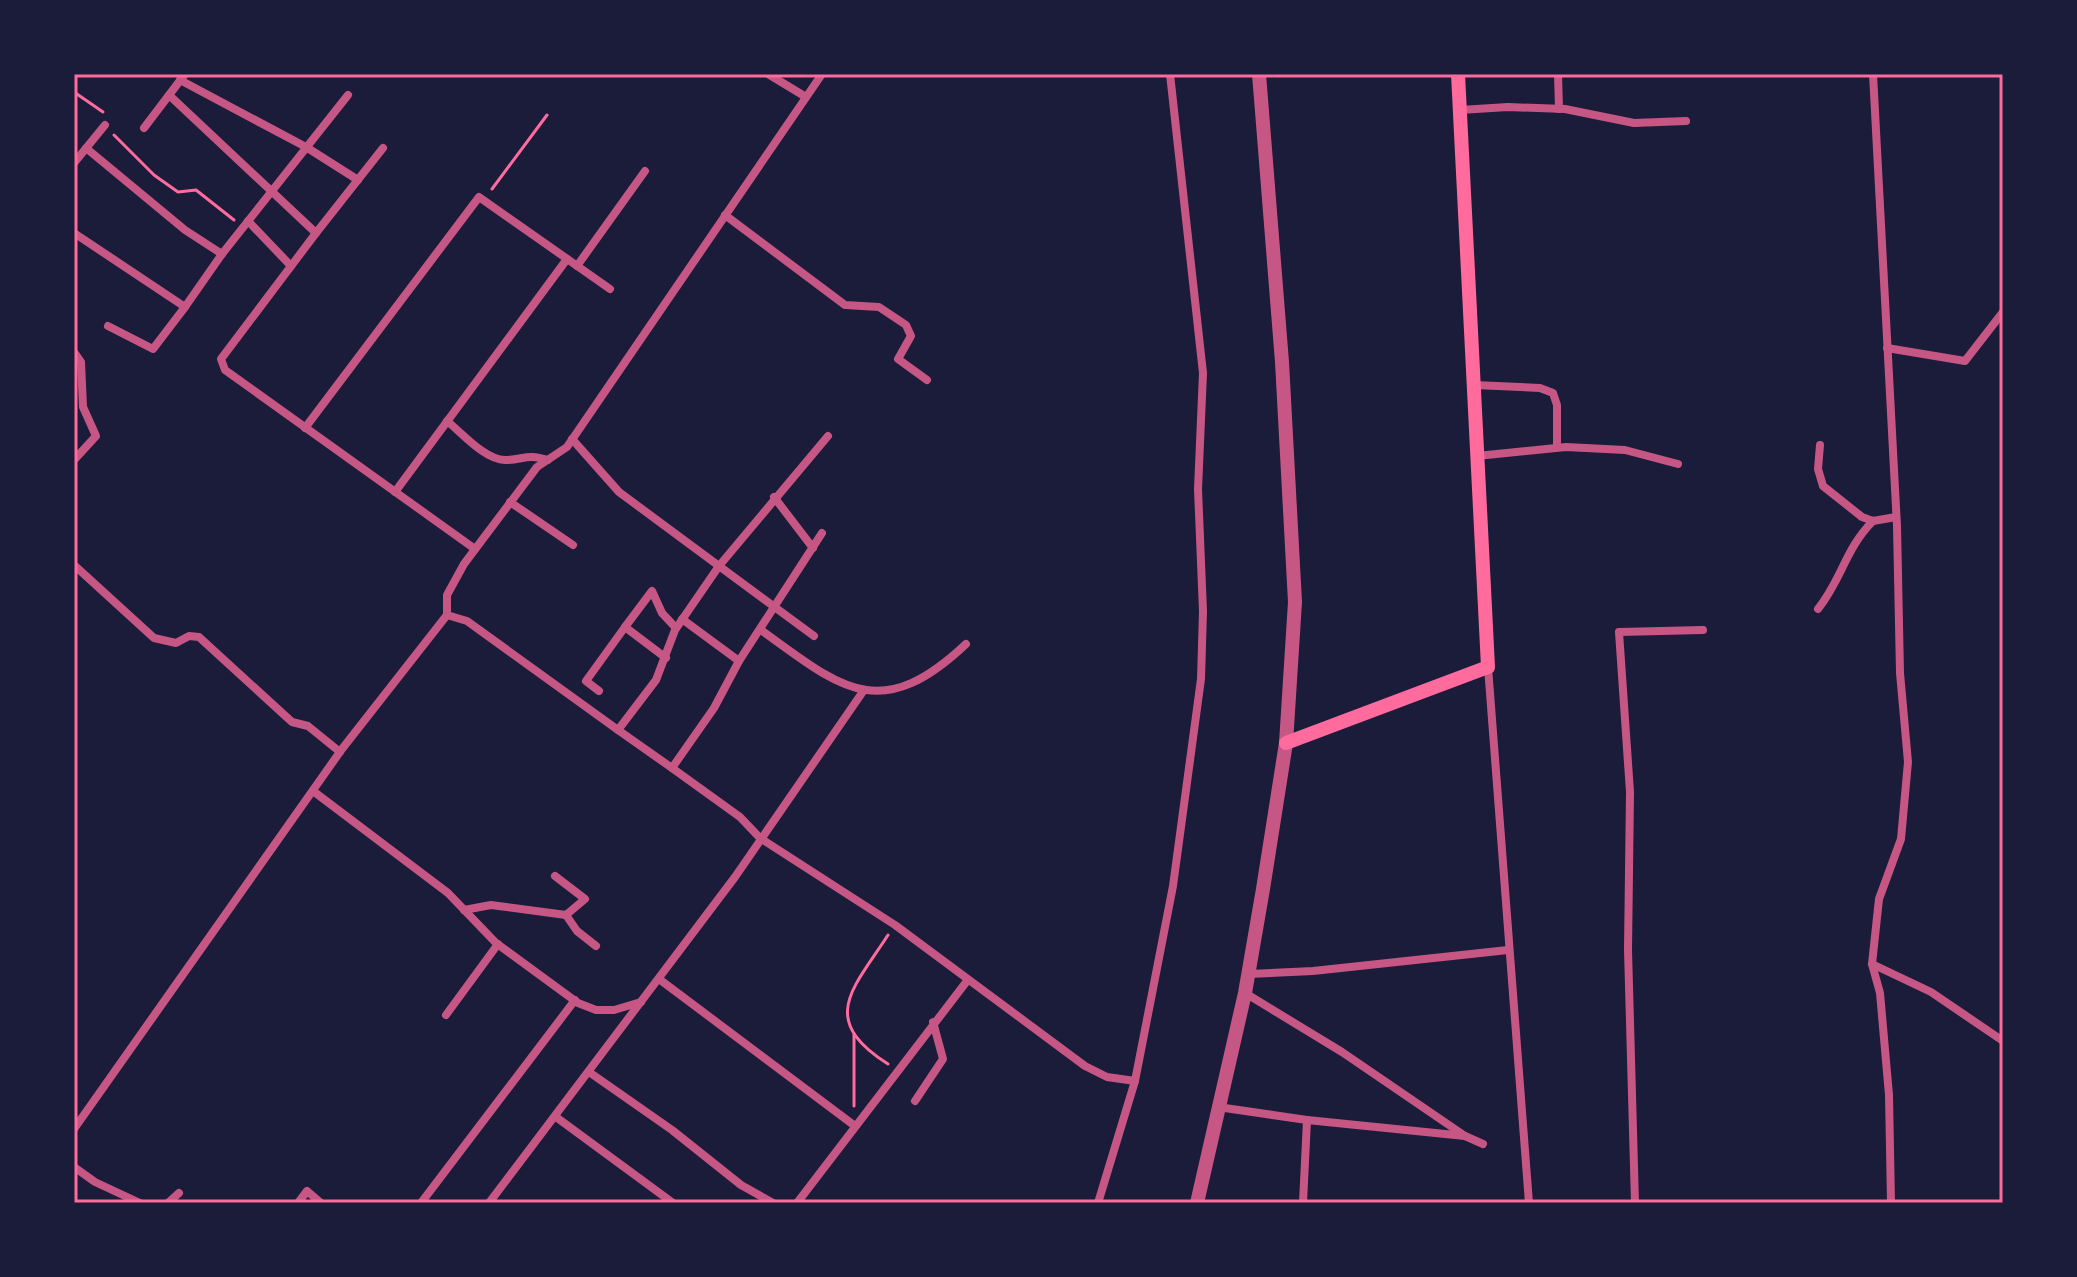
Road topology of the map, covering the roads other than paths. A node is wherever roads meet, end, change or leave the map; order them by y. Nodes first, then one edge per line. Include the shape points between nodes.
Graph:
1 (768, 74) edge
2 (822, 74) edge
3 (1170, 74) edge
4 (1259, 74) edge
5 (1458, 74) edge
6 (1558, 74) edge
7 (1873, 74) edge
8 (182, 77) edge
9 (169, 95) junction
10 (348, 95) dead end
11 (806, 97) junction
12 (1559, 109) junction
13 (1460, 110) junction
14 (108, 121) road end
15 (1686, 121) dead end
16 (144, 128) dead end
17 (306, 147) junction
18 (86, 148) junction
19 (383, 148) dead end
20 (74, 163) edge
21 (645, 171) dead end
22 (358, 180) junction
23 (272, 191) junction
24 (725, 215) junction
25 (245, 224) junction
26 (74, 233) edge
27 (316, 233) junction
28 (222, 254) junction
29 (567, 259) junction
30 (291, 266) junction
31 (577, 266) junction
32 (610, 289) dead end
33 (185, 307) junction
34 (2003, 312) edge
35 (108, 326) dead end
36 (1887, 348) junction
37 (74, 352) edge
38 (927, 380) dead end
39 (1474, 385) junction
40 (447, 421) junction
41 (305, 428) junction
42 (828, 436) dead end
43 (572, 439) junction
44 (1820, 445) dead end
45 (1557, 447) junction
46 (1477, 456) junction
47 (74, 460) edge
48 (548, 460) junction
49 (1678, 464) dead end
50 (395, 492) junction
51 (774, 497) junction
52 (510, 502) junction
53 (1896, 517) junction
54 (1873, 521) junction
55 (822, 533) dead end
56 (573, 545) dead end
57 (813, 548) junction
58 (475, 549) junction
59 (74, 565) edge
60 (719, 566) junction
61 (1818, 609) dead end
62 (775, 610) junction
63 (447, 615) junction
64 (682, 619) junction
65 (625, 627) junction
66 (676, 628) junction
67 (761, 630) junction
68 (1703, 630) dead end
69 (814, 636) dead end
70 (966, 644) dead end
71 (666, 658) junction
72 (739, 661) junction
73 (1488, 667) junction
74 (864, 690) junction
75 (599, 691) dead end
76 (618, 730) junction
77 (1286, 743) junction
78 (340, 752) junction
79 (672, 768) junction
80 (313, 791) junction
81 (760, 838) junction
82 (555, 876) dead end
83 (464, 910) junction
84 (566, 915) junction
85 (498, 944) junction
86 (596, 946) dead end
87 (1508, 950) junction
88 (1872, 964) junction
89 (1248, 974) junction
90 (659, 979) junction
91 (967, 981) junction
92 (1245, 993) junction
93 (575, 1000) junction
94 (642, 1001) junction
95 (446, 1015) dead end
96 (933, 1022) junction
97 (2003, 1041) edge
98 (589, 1072) junction
99 (1135, 1081) junction
100 (915, 1101) dead end
101 (1218, 1107) junction
102 (556, 1117) junction
103 (1307, 1120) junction
104 (76, 1123) edge
105 (855, 1126) junction
106 (1465, 1136) junction
107 (1483, 1144) dead end
108 (74, 1167) edge
109 (179, 1193) dead end
110 (140, 1203) edge
111 (168, 1203) edge
112 (298, 1203) edge
113 (321, 1203) edge
114 (421, 1203) edge
115 (489, 1203) edge
116 (673, 1203) edge
117 (773, 1203) edge
118 (797, 1203) edge
119 (1098, 1203) edge
120 (1197, 1203) edge
121 (1303, 1203) edge
122 (1529, 1203) edge
123 (1635, 1203) edge
124 (1891, 1203) edge

1 - 11 street
2 - 11 street
3 - 99 street via 1203,373 1198,489 1202,653 1173,886
4 - 77 street via 1295,602
5 - 13 main road
6 - 12 street
7 - 36 street
8 - 9 street
8 - 17 street
9 - 16 street
9 - 23 street
10 - 17 street
11 - 24 street
12 - 13 street
12 - 15 street via 1634,123
13 - 39 main road
14 - 18 street
17 - 22 street
17 - 23 street
18 - 20 street
18 - 28 street
19 - 22 street
21 - 31 street
22 - 27 street
23 - 25 street
23 - 27 street
24 - 38 street via 845,305 879,307 906,325 911,336 898,359
24 - 43 street
25 - 28 street
25 - 30 street
26 - 33 street
27 - 30 street
28 - 33 street
29 - 31 street
29 - 40 street
29 - 41 street via 479,197
30 - 41 street via 221,359 225,370
31 - 32 street
33 - 35 street via 153,349
34 - 36 street via 1965,361
36 - 53 street
37 - 47 street via 81,362 83,407 96,436
39 - 45 street via 1553,393
39 - 46 main road
40 - 48 street via 491,456 503,460 530,454
40 - 50 street
41 - 50 street
42 - 51 street via 783,493
43 - 48 street via 561,454
43 - 60 street via 619,492
44 - 54 street via 1823,486
45 - 46 street
45 - 49 street via 1625,450
46 - 73 main road
48 - 52 street
50 - 58 street
51 - 57 street
51 - 60 street
52 - 56 street
52 - 58 street
53 - 54 street
53 - 88 street via 1908,762 1901,839 1879,899
54 - 61 street via 1854,540 1835,587
55 - 57 street
57 - 62 street
58 - 63 street via 447,595
59 - 78 street via 154,638 176,643 199,637 292,722 308,726
60 - 62 street
60 - 64 street
62 - 67 street
62 - 69 street
63 - 76 street via 467,621
63 - 78 street
64 - 66 street
64 - 72 street
65 - 66 street via 652,591
65 - 71 street
65 - 75 street via 586,681
66 - 71 street
67 - 72 street
67 - 74 street via 848,688
68 - 123 street via 1619,632 1630,792
70 - 74 street via 944,665 910,682 884,692
71 - 76 street
72 - 79 street
73 - 77 main road
73 - 87 street
74 - 81 street
76 - 79 street
77 - 89 street
78 - 80 street
79 - 81 street
80 - 83 street
80 - 104 street
81 - 90 street
81 - 91 street via 895,925
82 - 84 street via 585,899
83 - 84 street via 491,905
83 - 85 street
84 - 86 street
85 - 93 street
85 - 95 street
87 - 89 street
87 - 122 street
88 - 97 street via 1931,992
88 - 124 street via 1880,993 1889,1095
89 - 92 street
90 - 94 street
90 - 105 street
91 - 96 street
91 - 99 street via 1085,1066 1107,1077
92 - 101 street
92 - 106 street
93 - 94 street via 596,1010
93 - 114 street
94 - 98 street
96 - 100 street via 943,1059
96 - 105 street
98 - 102 street
98 - 117 street
99 - 119 street
101 - 103 street
101 - 120 street
102 - 115 street
102 - 116 street
103 - 106 street
103 - 121 street
105 - 118 street
106 - 107 street
108 - 110 street
109 - 111 street
112 - 113 street via 307,1191

